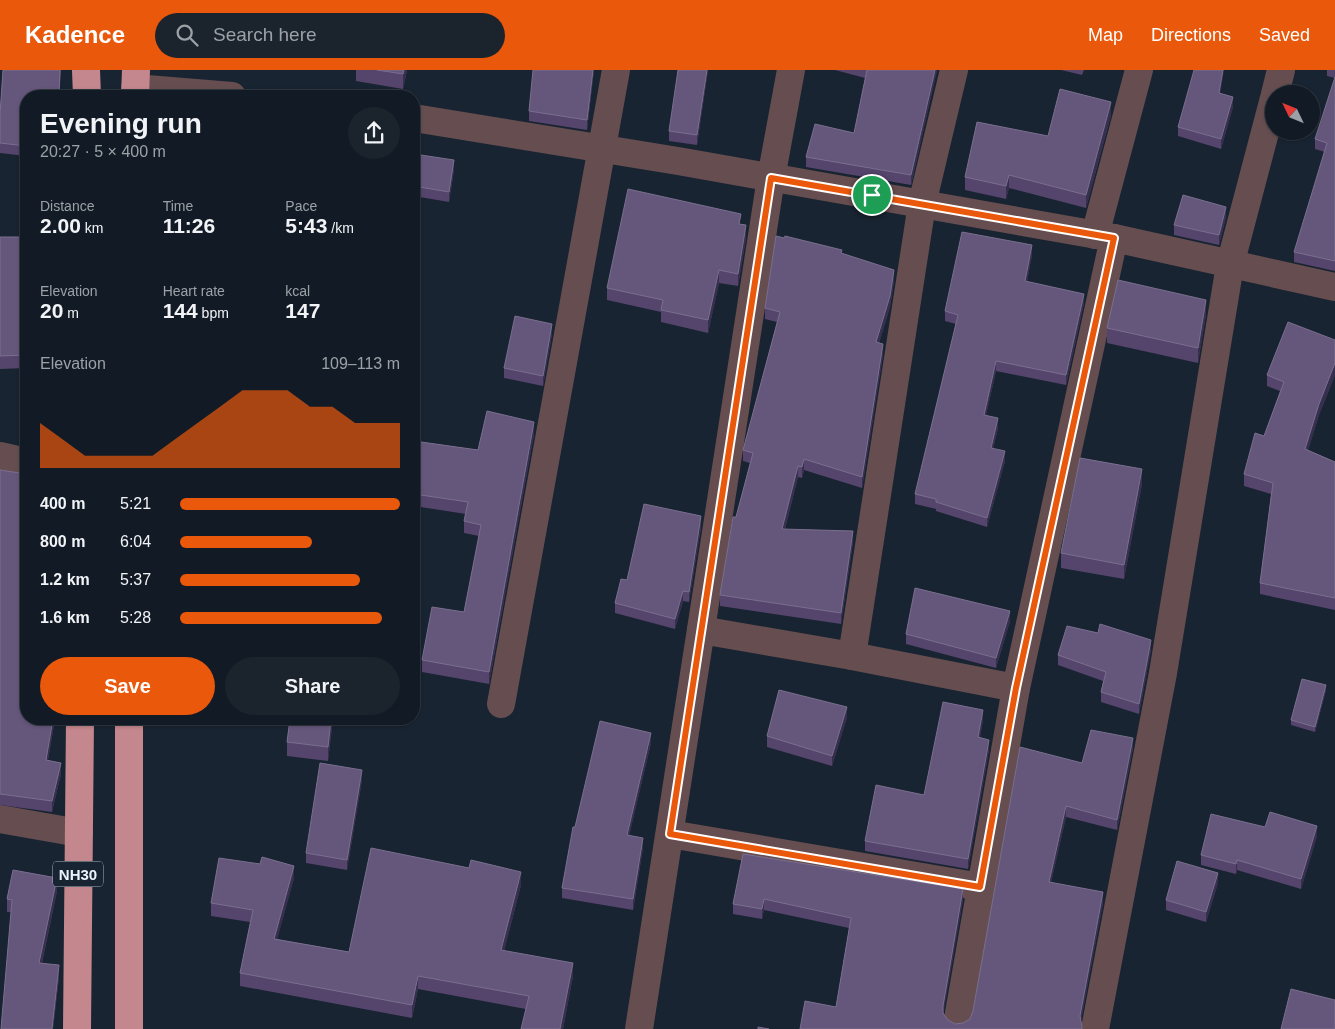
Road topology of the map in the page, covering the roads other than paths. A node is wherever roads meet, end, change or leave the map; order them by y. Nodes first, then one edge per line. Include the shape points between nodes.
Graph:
1 (86, 70) edge
2 (616, 70) edge
3 (791, 70) edge
4 (954, 70) edge
5 (1139, 70) edge
6 (1281, 70) edge
7 (135, 85) edge
8 (1277, 85) edge
9 (87, 90) edge
10 (179, 90) edge
11 (420, 119) edge
12 (1265, 132) edge
13 (600, 149) junction
14 (771, 178) junction
15 (922, 204) junction
16 (1105, 237) junction
17 (1230, 265) junction
18 (1335, 287) edge
19 (0, 456) edge
20 (20, 461) edge
21 (701, 630) junction
22 (852, 656) junction
23 (1016, 688) junction
24 (501, 704) dead end
25 (80, 725) edge
26 (129, 725) edge
27 (0, 820) edge
28 (79, 833) junction
29 (670, 834) junction
30 (980, 887) junction
31 (958, 1019) dead end
32 (77, 1029) edge
33 (129, 1029) edge
34 (639, 1029) edge
35 (1095, 1029) edge

1 - 9 highway
2 - 13 street
3 - 14 street
4 - 15 street
5 - 16 street
6 - 8 street
7 - 10 street
11 - 13 street
12 - 17 street
13 - 14 street
13 - 24 street
14 - 15 street
14 - 21 street
15 - 16 street
15 - 22 street
16 - 17 street
16 - 23 street
17 - 18 street
17 - 35 street via 1163,673
19 - 20 street
21 - 22 street
21 - 29 street
22 - 23 street
23 - 30 street
25 - 28 highway, NH30
26 - 33 highway
27 - 28 street
28 - 32 highway, NH30
29 - 30 street
29 - 34 street
30 - 31 street

